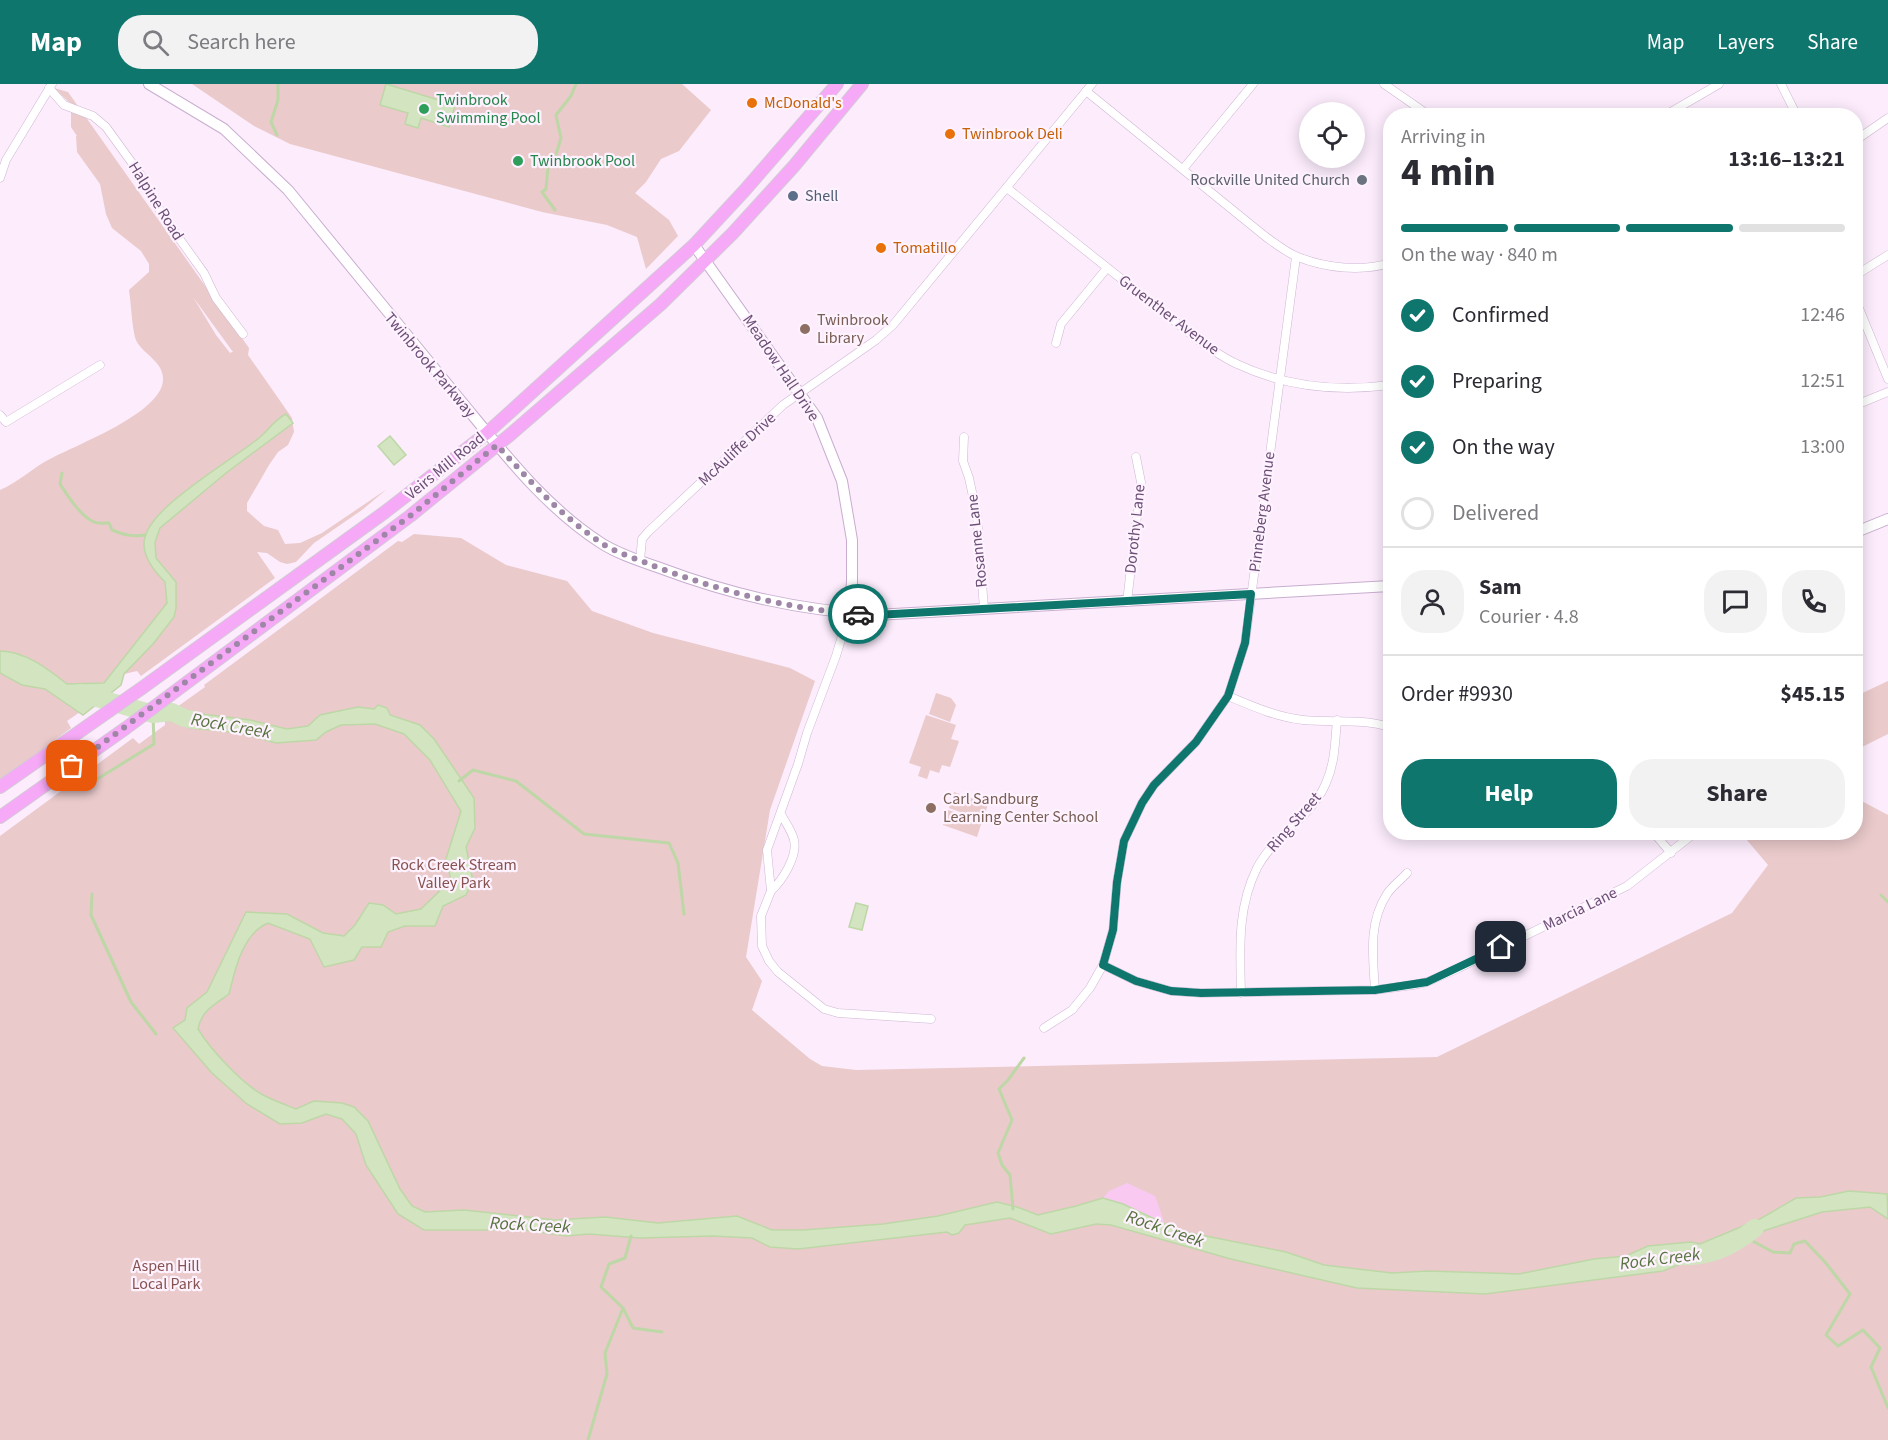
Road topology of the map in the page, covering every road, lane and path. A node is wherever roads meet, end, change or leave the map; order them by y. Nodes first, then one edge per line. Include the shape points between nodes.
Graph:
1 (149, 84) edge
2 (837, 84) edge
3 (862, 84) edge
4 (1253, 84) edge
5 (1384, 84) edge
6 (1719, 84) edge
7 (1781, 84) edge
8 (50, 86) edge
9 (1089, 87) edge
10 (1418, 108) edge
11 (1678, 108) edge
12 (1793, 108) edge
13 (1888, 118) edge
14 (1863, 135) edge
15 (1183, 169) junction
16 (0, 178) edge
17 (1006, 188) junction
18 (694, 245) junction
19 (1888, 255) edge
20 (1296, 256) junction
21 (705, 260) junction
22 (1383, 264) edge
23 (1107, 268) junction
24 (1863, 270) edge
25 (1863, 318) edge
26 (243, 334) dead end
27 (1056, 343) dead end
28 (100, 365) dead end
29 (1279, 379) junction
30 (1888, 379) edge
31 (1383, 386) edge
32 (800, 392) junction
33 (1888, 392) edge
34 (1863, 402) edge
35 (0, 415) edge
36 (487, 433) junction
37 (964, 437) dead end
38 (497, 445) junction
39 (1136, 457) dead end
40 (1888, 519) edge
41 (1863, 529) edge
42 (640, 561) junction
43 (1383, 586) edge
44 (1251, 594) junction
45 (1127, 602) junction
46 (984, 609) junction
47 (849, 613) junction
48 (1228, 696) junction
49 (1337, 720) junction
50 (1383, 725) edge
51 (0, 787) edge
52 (781, 814) junction
53 (0, 818) edge
54 (1660, 840) edge
55 (1686, 840) edge
56 (1671, 853) junction
57 (1407, 873) dead end
58 (771, 891) junction
59 (1103, 965) junction
60 (1375, 990) junction
61 (1241, 993) junction
62 (931, 1019) dead end
63 (1044, 1028) dead end

1 - 36 street, Twinbrook Parkway via 224,129 288,190
2 - 18 main road, Veirs Mill Road
3 - 21 main road, Veirs Mill Road via 758,207
4 - 15 street
5 - 10 street
6 - 11 street
7 - 12 street
8 - 16 street via 6,160
8 - 26 street, Halpine Road via 64,105 93,116 106,127
9 - 15 street
9 - 17 street, McAuliffe Drive
13 - 14 street
15 - 20 street via 1266,237
17 - 23 street, Gruenther Avenue
17 - 32 street, McAuliffe Drive via 893,325
18 - 21 street, Meadow Hall Drive
18 - 36 main road, Veirs Mill Road
19 - 24 street
20 - 22 street via 1345,267
20 - 29 street, Pinneberg Avenue
21 - 32 street, Meadow Hall Drive
21 - 38 main road, Veirs Mill Road via 661,304
23 - 27 street via 1061,324
23 - 29 street, Gruenther Avenue via 1202,343 1236,364
25 - 30 street
28 - 35 street via 6,422
29 - 31 street, Gruenther Avenue via 1336,389
29 - 44 street, Pinneberg Avenue
32 - 42 street, McAuliffe Drive via 648,532 642,539
32 - 47 street, Meadow Hall Drive via 817,418 842,481 852,540
33 - 34 street
36 - 38 street, Twinbrook Parkway
36 - 51 main road, Veirs Mill Road via 385,512
37 - 46 street, Rosanne Lane via 963,461 976,515
38 - 42 street, Twinbrook Parkway via 563,514 602,544
38 - 53 main road, Veirs Mill Road via 410,516
39 - 45 street, Dorothy Lane via 1141,482
40 - 41 street
42 - 47 street, Twinbrook Parkway via 753,598
43 - 44 street, Twinbrook Parkway
44 - 45 street, Twinbrook Parkway
44 - 48 street, Pinneberg Avenue via 1245,643
45 - 46 street, Twinbrook Parkway
46 - 47 street, Twinbrook Parkway
47 - 52 street, Meadow Hall Drive
48 - 49 street via 1277,715
48 - 59 street, Pinneberg Avenue via 1196,742 1154,785 1124,841 1113,930
49 - 50 street
49 - 61 street, Ring Street via 1334,760 1325,785 1311,806 1270,847 1247,890 1240,936
52 - 58 street, Meadow Hall Drive via 767,850
52 - 58 street, Meadow Hall Drive via 794,839 795,851
54 - 56 street
55 - 56 street, Marcia Lane
56 - 60 street, Marcia Lane via 1627,886 1459,968 1413,986
57 - 60 street via 1388,892 1375,920
58 - 62 street, Meadow Hall Drive via 761,916 762,946 778,972 824,1009
59 - 61 street, Marcia Lane via 1136,981 1171,991
59 - 63 street, Pinneberg Avenue via 1072,1010
60 - 61 street, Marcia Lane

